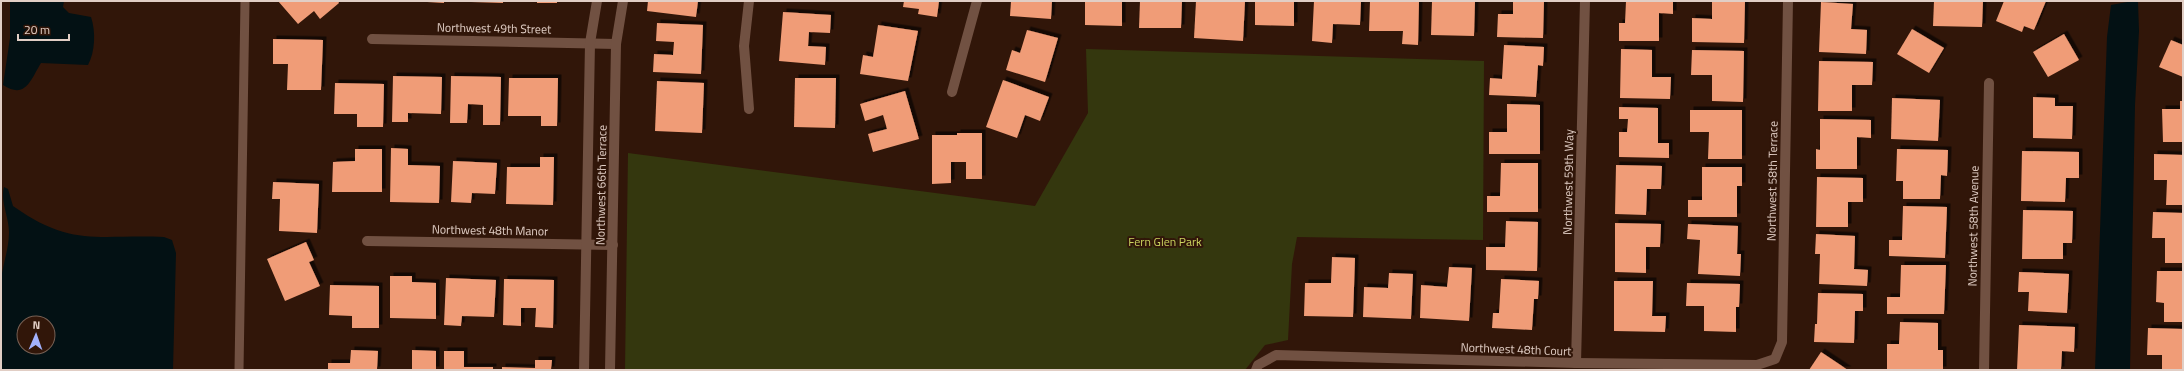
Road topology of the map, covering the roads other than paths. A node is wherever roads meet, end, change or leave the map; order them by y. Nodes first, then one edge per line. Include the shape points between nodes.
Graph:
1 (245, 1) edge
2 (596, 1) edge
3 (623, 1) edge
4 (749, 1) edge
5 (977, 1) edge
6 (1585, 1) edge
7 (1788, 1) edge
8 (372, 39) dead end
9 (590, 43) junction
10 (616, 44) junction
11 (1989, 83) dead end
12 (952, 92) dead end
13 (749, 109) dead end
14 (367, 241) dead end
15 (587, 244) junction
16 (613, 245) junction
17 (1775, 359) joint
18 (1576, 363) junction
19 (1257, 368) edge
20 (239, 370) edge
21 (584, 370) edge
22 (610, 370) edge
23 (1984, 370) edge

1 - 20 lane
2 - 9 street, Northwest 66th Terrace
3 - 10 street, Northwest 66th Terrace
4 - 13 street via 744,46
5 - 12 street
6 - 18 street, Northwest 59th Way
7 - 17 street, Northwest 58th Terrace via 1782,342
8 - 9 street, Northwest 49th Street
9 - 10 street, Northwest 49th Street
9 - 15 street, Northwest 66th Terrace
10 - 16 street, Northwest 66th Terrace
11 - 23 street, Northwest 58th Avenue
14 - 15 street, Northwest 48th Manor
15 - 16 street, Northwest 48th Manor
15 - 21 street, Northwest 66th Terrace
16 - 22 street, Northwest 66th Terrace
17 - 18 street, Northwest 48th Court via 1757,365
18 - 19 street, Northwest 48th Court via 1276,355

